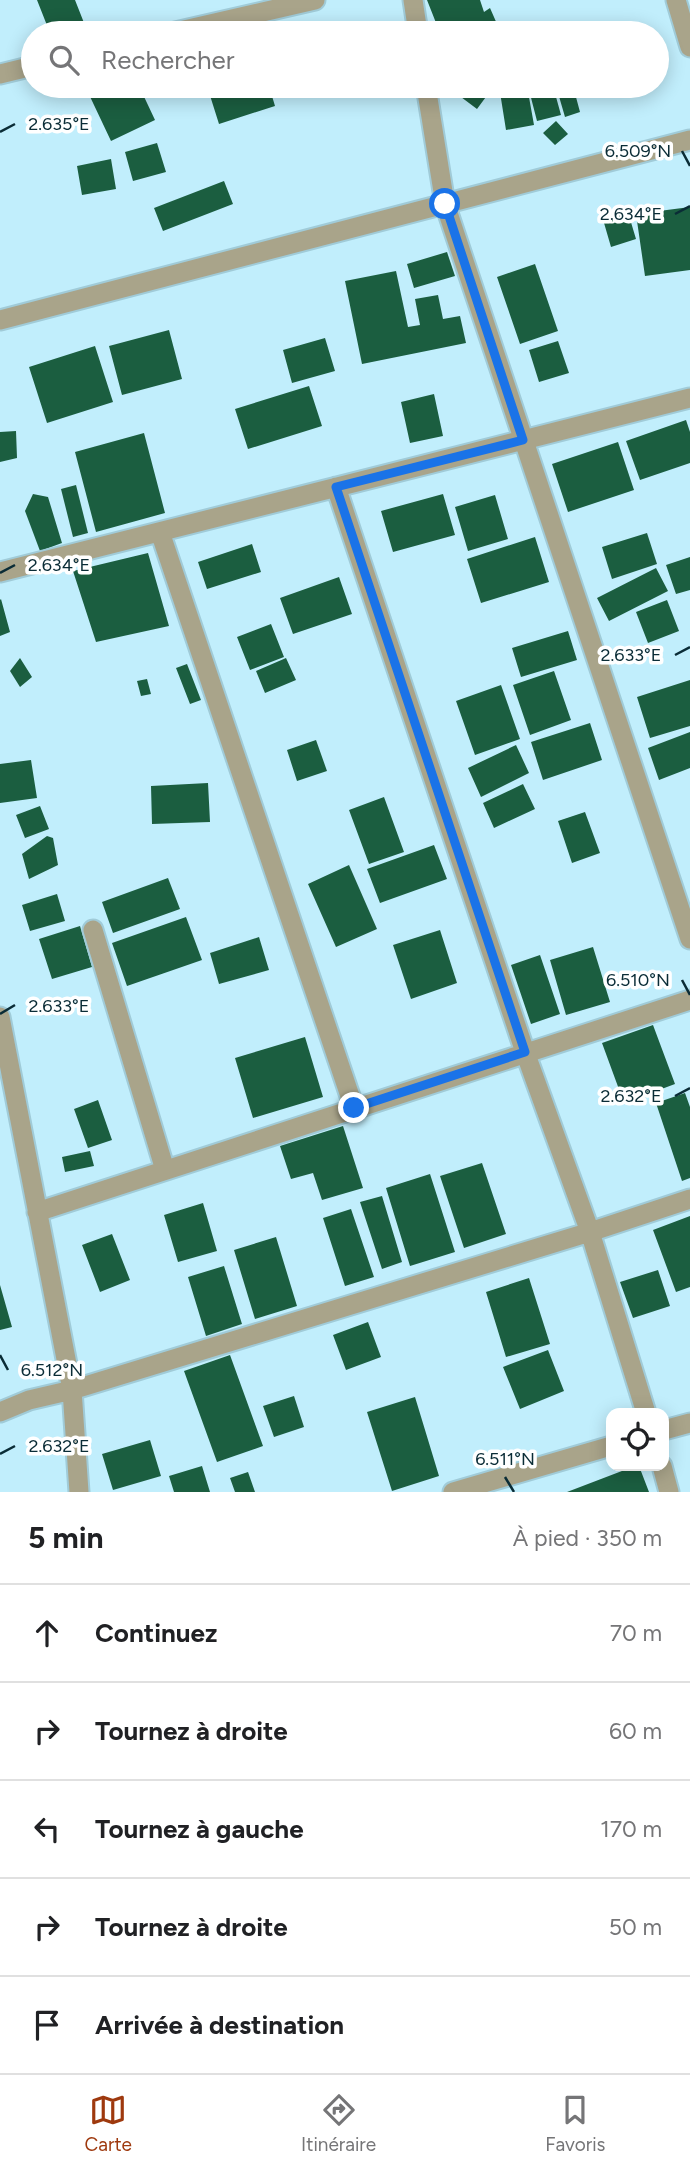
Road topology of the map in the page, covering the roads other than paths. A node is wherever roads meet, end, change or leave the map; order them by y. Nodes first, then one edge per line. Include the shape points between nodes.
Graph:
1 (315, 0) edge
2 (413, 0) edge
3 (676, 0) edge
4 (223, 21) edge
5 (416, 21) edge
6 (690, 47) edge
7 (21, 69) edge
8 (0, 74) edge
9 (428, 98) edge
10 (690, 141) edge
11 (445, 204) junction
12 (0, 320) edge
13 (690, 398) edge
14 (523, 440) junction
15 (336, 487) junction
16 (160, 532) junction
17 (0, 572) edge
18 (93, 930) dead end
19 (690, 939) edge
20 (690, 1000) edge
21 (0, 1017) edge
22 (525, 1052) junction
23 (354, 1108) junction
24 (165, 1170) junction
25 (690, 1199) edge
26 (37, 1212) junction
27 (590, 1232) junction
28 (72, 1390) junction
29 (644, 1408) edge
30 (0, 1412) edge
31 (690, 1423) edge
32 (669, 1429) edge
33 (606, 1447) edge
34 (663, 1471) edge
35 (79, 1492) edge
36 (453, 1492) edge
37 (669, 1492) edge

1 - 4 street
2 - 5 street
3 - 6 street
7 - 8 street
9 - 11 street
10 - 11 street
11 - 12 street
11 - 14 street
13 - 14 street
14 - 15 street
14 - 19 street
15 - 16 street
15 - 22 street
16 - 17 street
16 - 23 street
18 - 24 street
20 - 22 street
21 - 26 street
22 - 23 street
22 - 27 street
23 - 24 street
24 - 26 street
25 - 27 street
26 - 28 street
27 - 28 street
27 - 29 street
28 - 30 street
28 - 35 street
31 - 32 street
33 - 36 street
34 - 37 street

